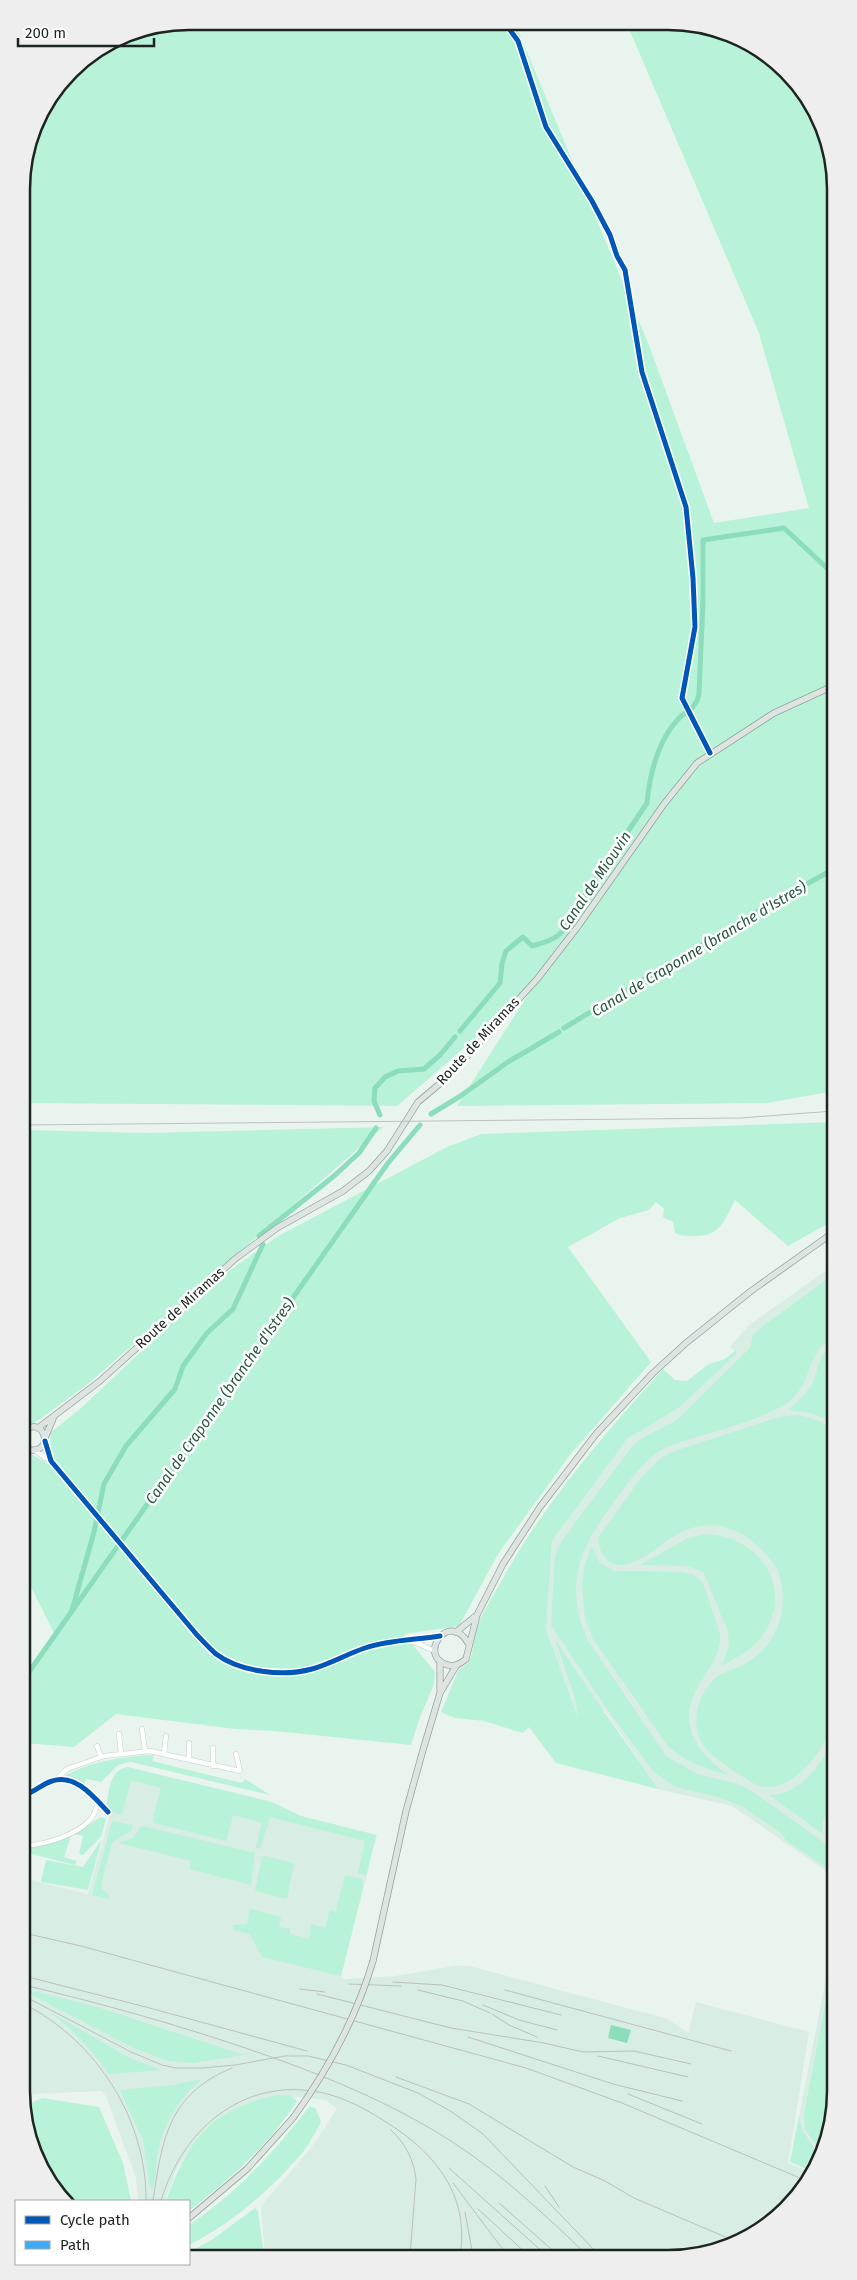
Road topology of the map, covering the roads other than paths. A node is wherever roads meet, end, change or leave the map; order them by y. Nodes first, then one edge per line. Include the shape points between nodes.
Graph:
1 (510, 30) edge
2 (827, 689) edge
3 (710, 754) junction
4 (827, 1237) edge
5 (54, 1417) junction
6 (30, 1428) edge
7 (38, 1428) junction
8 (45, 1439) junction
9 (30, 1449) edge
10 (34, 1450) junction
11 (51, 1462) junction
12 (477, 1615) junction
13 (456, 1632) junction
14 (440, 1636) junction
15 (411, 1641) junction
16 (468, 1643) junction
17 (434, 1652) junction
18 (440, 1661) junction
19 (456, 1666) junction
20 (440, 1693) junction
21 (142, 1729) dead end
22 (119, 1734) dead end
23 (166, 1736) dead end
24 (189, 1743) dead end
25 (97, 1746) dead end
26 (213, 1748) dead end
27 (145, 1752) junction
28 (121, 1754) junction
29 (164, 1754) junction
30 (236, 1754) dead end
31 (102, 1757) junction
32 (189, 1760) junction
33 (213, 1766) junction
34 (55, 1780) junction
35 (30, 1793) edge
36 (98, 1802) junction
37 (108, 1812) dead end
38 (30, 1845) edge
39 (190, 2217) edge

1 - 3 street via 518,41 546,127 592,201 625,270 642,372 686,507 694,627 682,698
2 - 3 main road, Route de Miramas via 774,713
3 - 5 main road, Route de Miramas via 682,779 538,978 449,1076 418,1102 387,1151 368,1171 343,1191 277,1228 235,1259 100,1381
4 - 12 main road via 713,1321 653,1373 619,1408 587,1444 540,1508 503,1564
5 - 7 main road, Route de Miramas
5 - 8 main road, Route de Miramas
6 - 7 main road, Route de Miramas
7 - 8 main road
8 - 10 main road via 41,1448
8 - 11 street
9 - 10 main road
10 - 11 street
11 - 15 street via 197,1635 217,1654 240,1666 276,1672 310,1670 390,1641
12 - 13 main road
12 - 16 main road
13 - 14 main road
13 - 16 main road
14 - 15 street
14 - 17 main road
15 - 17 street
16 - 19 main road via 468,1654
17 - 18 main road
18 - 19 main road
18 - 20 main road
19 - 20 main road
20 - 39 main road, bridge via 406,1811 373,1961 343,2037 314,2089 293,2118 247,2169
21 - 27 street
22 - 28 street
23 - 29 street
24 - 32 street
25 - 31 street
26 - 33 street
27 - 28 street
27 - 29 street
28 - 31 street
29 - 32 street
30 - 33 street via 240,1772
31 - 34 street via 67,1769
32 - 33 street
34 - 35 street
34 - 36 street via 77,1783
36 - 37 street
36 - 38 street via 91,1820 74,1832

